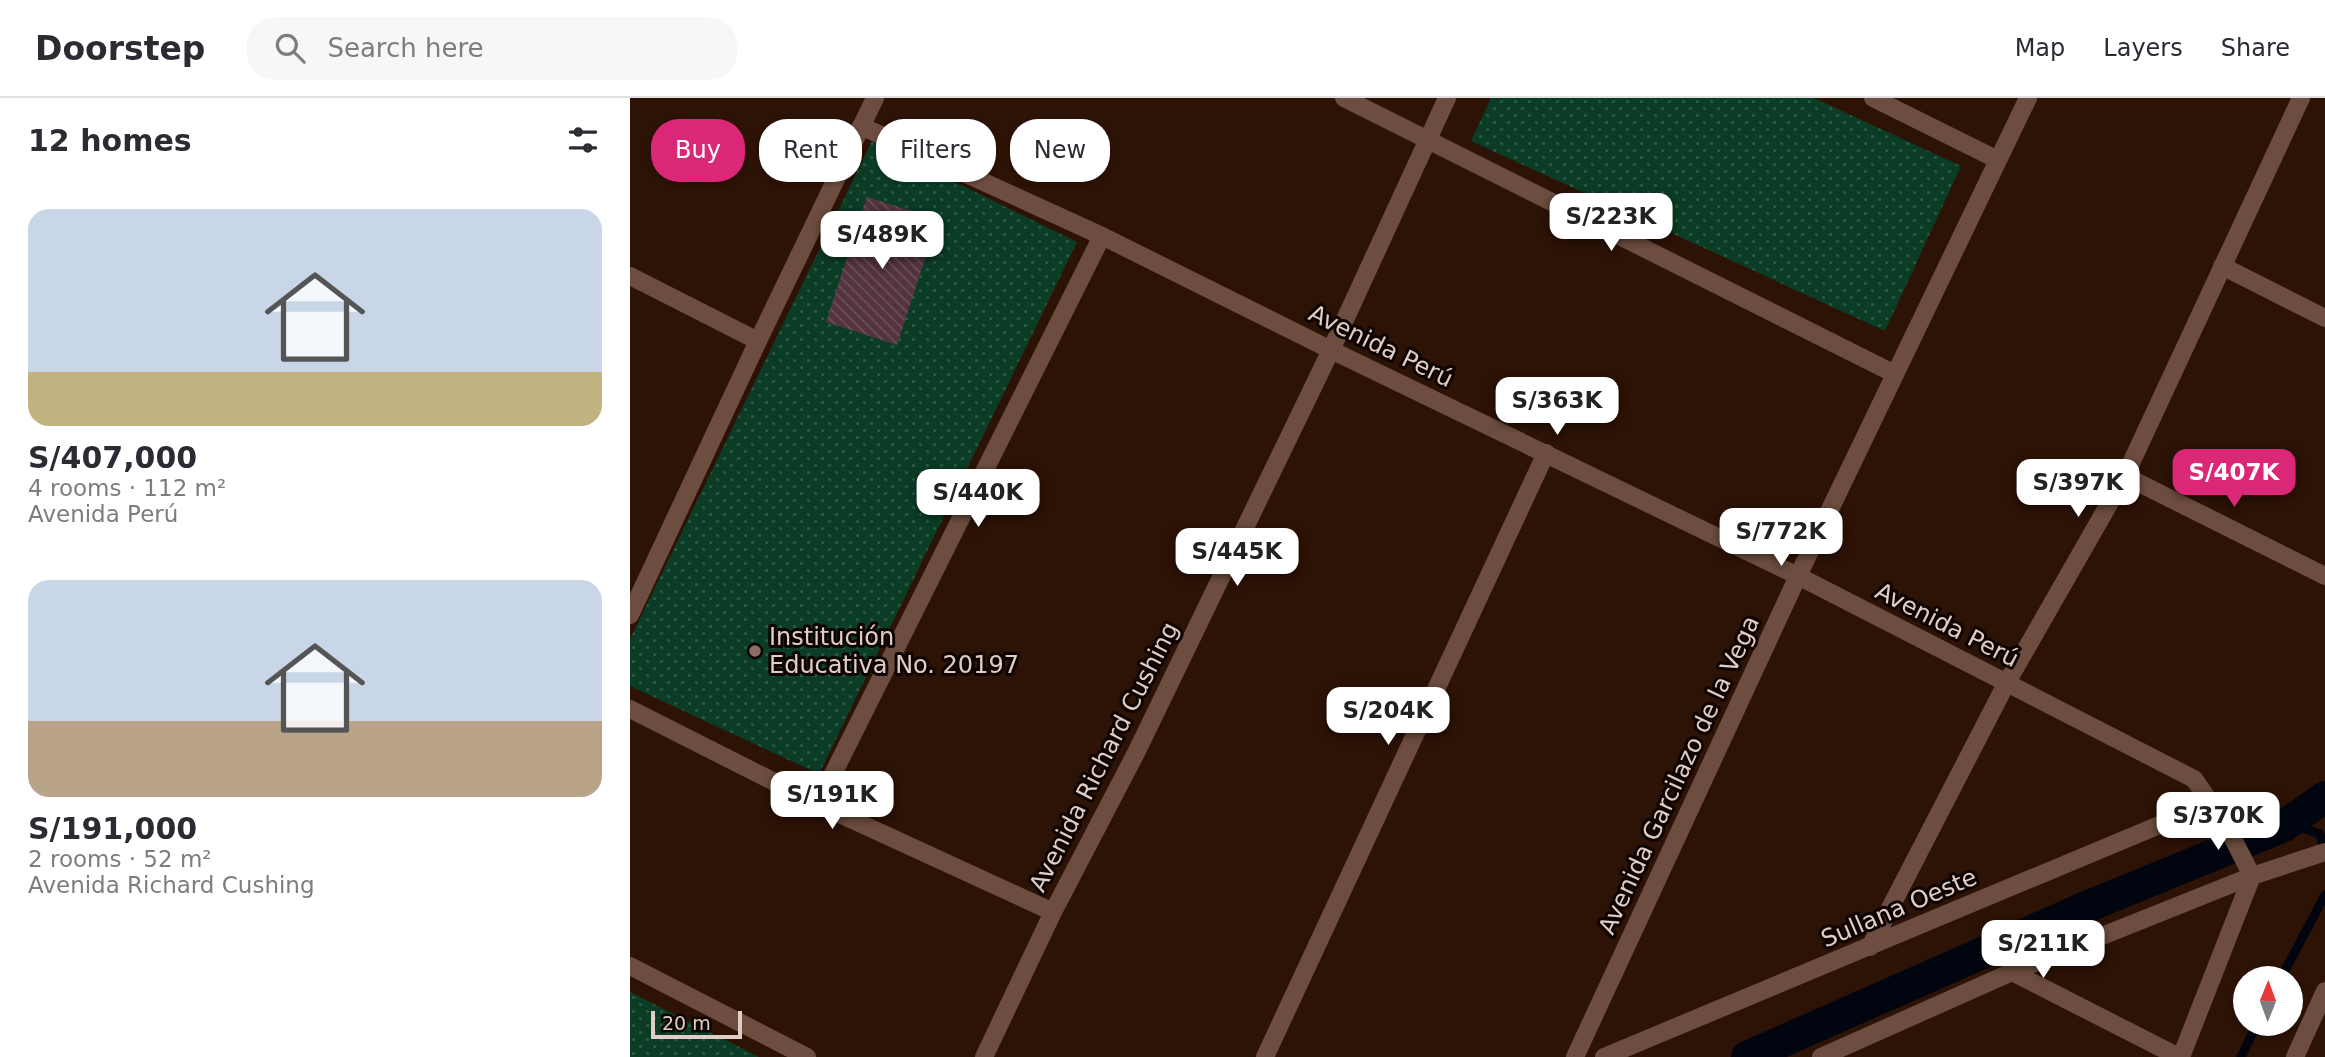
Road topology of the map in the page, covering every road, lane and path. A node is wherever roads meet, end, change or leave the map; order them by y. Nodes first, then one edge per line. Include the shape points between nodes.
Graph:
1 (875, 98) edge
2 (1344, 98) edge
3 (1447, 98) edge
4 (1873, 98) edge
5 (2028, 98) edge
6 (2301, 98) edge
7 (862, 124) edge
8 (862, 126) edge
9 (1428, 140) junction
10 (1998, 160) junction
11 (834, 182) edge
12 (1102, 236) junction
13 (2222, 266) junction
14 (630, 276) edge
15 (2325, 318) edge
16 (758, 341) junction
17 (1331, 350) junction
18 (1895, 374) junction
19 (1546, 453) junction
20 (2125, 476) junction
21 (1798, 576) junction
22 (2325, 576) edge
23 (630, 615) edge
24 (2006, 684) junction
25 (630, 709) edge
26 (2212, 803) junction
27 (818, 804) junction
28 (2325, 852) edge
29 (2248, 869) junction
30 (1054, 912) junction
31 (1870, 947) junction
32 (630, 966) edge
33 (2012, 972) junction
34 (2325, 991) edge
35 (807, 1057) edge
36 (984, 1057) edge
37 (1265, 1057) edge
38 (1575, 1057) edge
39 (1604, 1057) edge
40 (1821, 1057) edge
41 (2180, 1057) edge
42 (2295, 1057) edge

1 - 7 street
2 - 9 street
3 - 9 street, Avenida Richard Cushing
4 - 10 street
5 - 10 street, Avenida Garcilazo de la Vega
6 - 13 street
8 - 12 street, Avenida Perú
9 - 17 street, Avenida Richard Cushing
9 - 18 street
10 - 18 street, Avenida Garcilazo de la Vega
11 - 16 street
12 - 17 street, Avenida Perú
12 - 27 street
13 - 15 street
13 - 20 street
14 - 16 street
16 - 23 street
17 - 19 street, Avenida Perú
17 - 30 street, Avenida Richard Cushing
18 - 21 street, Avenida Garcilazo de la Vega
19 - 21 street, Avenida Perú
19 - 37 street
20 - 22 street
20 - 24 street
21 - 24 street, Avenida Perú
21 - 38 street, Avenida Garcilazo de la Vega
24 - 26 street, Avenida Perú via 2194,779
24 - 31 street
25 - 27 street
26 - 29 street, Avenida Perú
26 - 31 street, Sullana Oeste
27 - 30 street
28 - 29 street
29 - 33 street
29 - 41 street
30 - 36 street, Avenida Richard Cushing
31 - 39 street, Sullana Oeste
32 - 35 street
33 - 40 street
33 - 41 street
34 - 42 street

